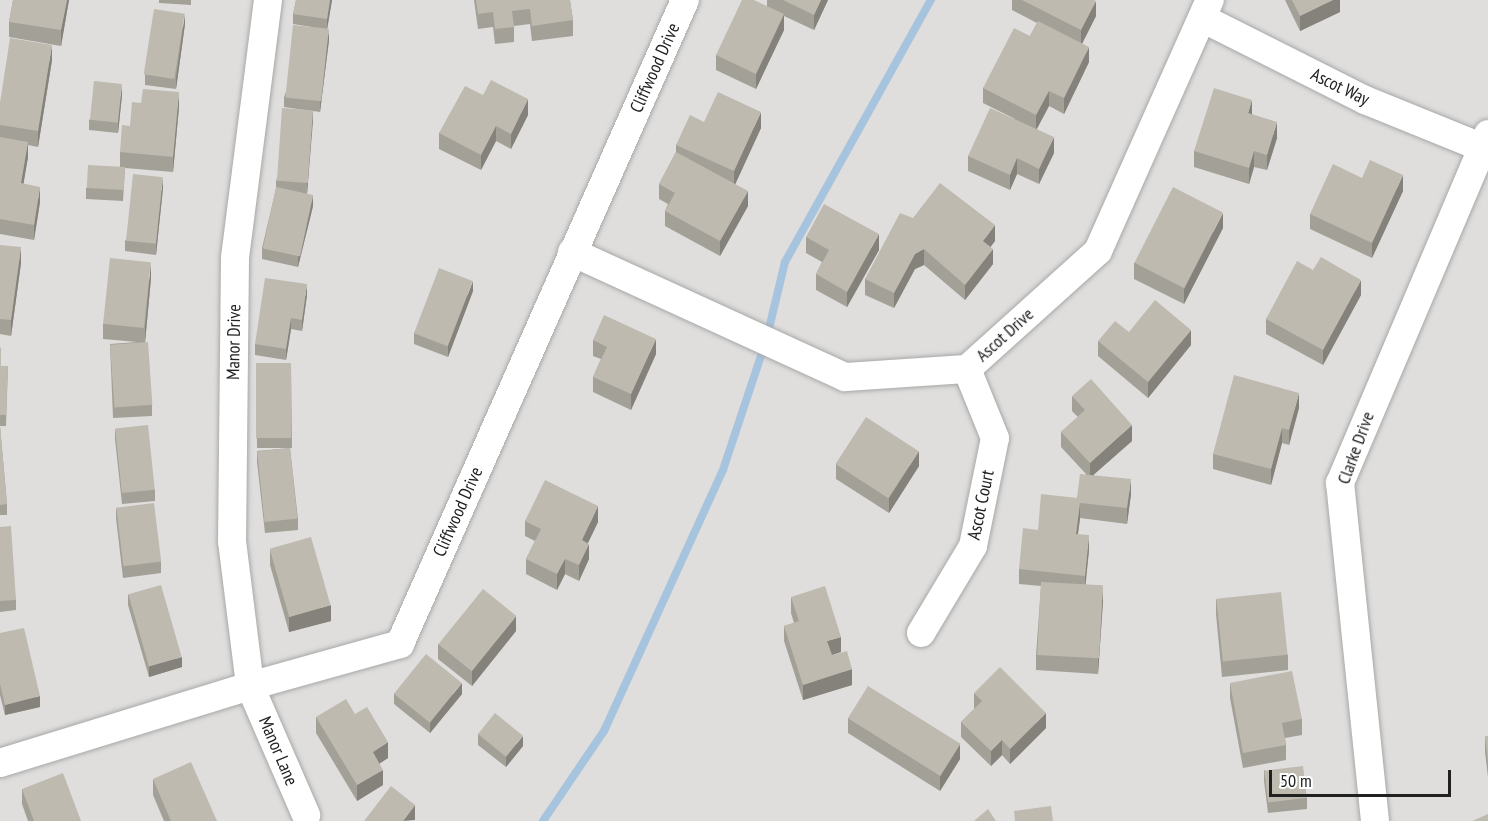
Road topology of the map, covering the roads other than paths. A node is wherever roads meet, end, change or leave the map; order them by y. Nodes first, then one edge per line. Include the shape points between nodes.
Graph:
1 (268, 0) edge
2 (685, 0) edge
3 (1207, 9) edge
4 (1484, 140) edge
5 (572, 252) junction
6 (967, 369) junction
7 (921, 633) dead end
8 (250, 686) junction
9 (0, 763) edge
10 (306, 815) dead end
11 (1375, 821) edge

1 - 8 street, Manor Drive via 235,258 232,541
2 - 5 street, Cliffwood Drive
3 - 4 street, Ascot Way via 1365,100
3 - 6 street, Ascot Drive via 1098,251
4 - 11 street, Clarke Drive via 1340,483
5 - 6 street, Ascot Drive via 845,376
5 - 8 street, Cliffwood Drive via 400,644
6 - 7 street, Ascot Court via 995,438 973,546
8 - 9 street, Cliffwood Drive
8 - 10 street, Manor Lane

